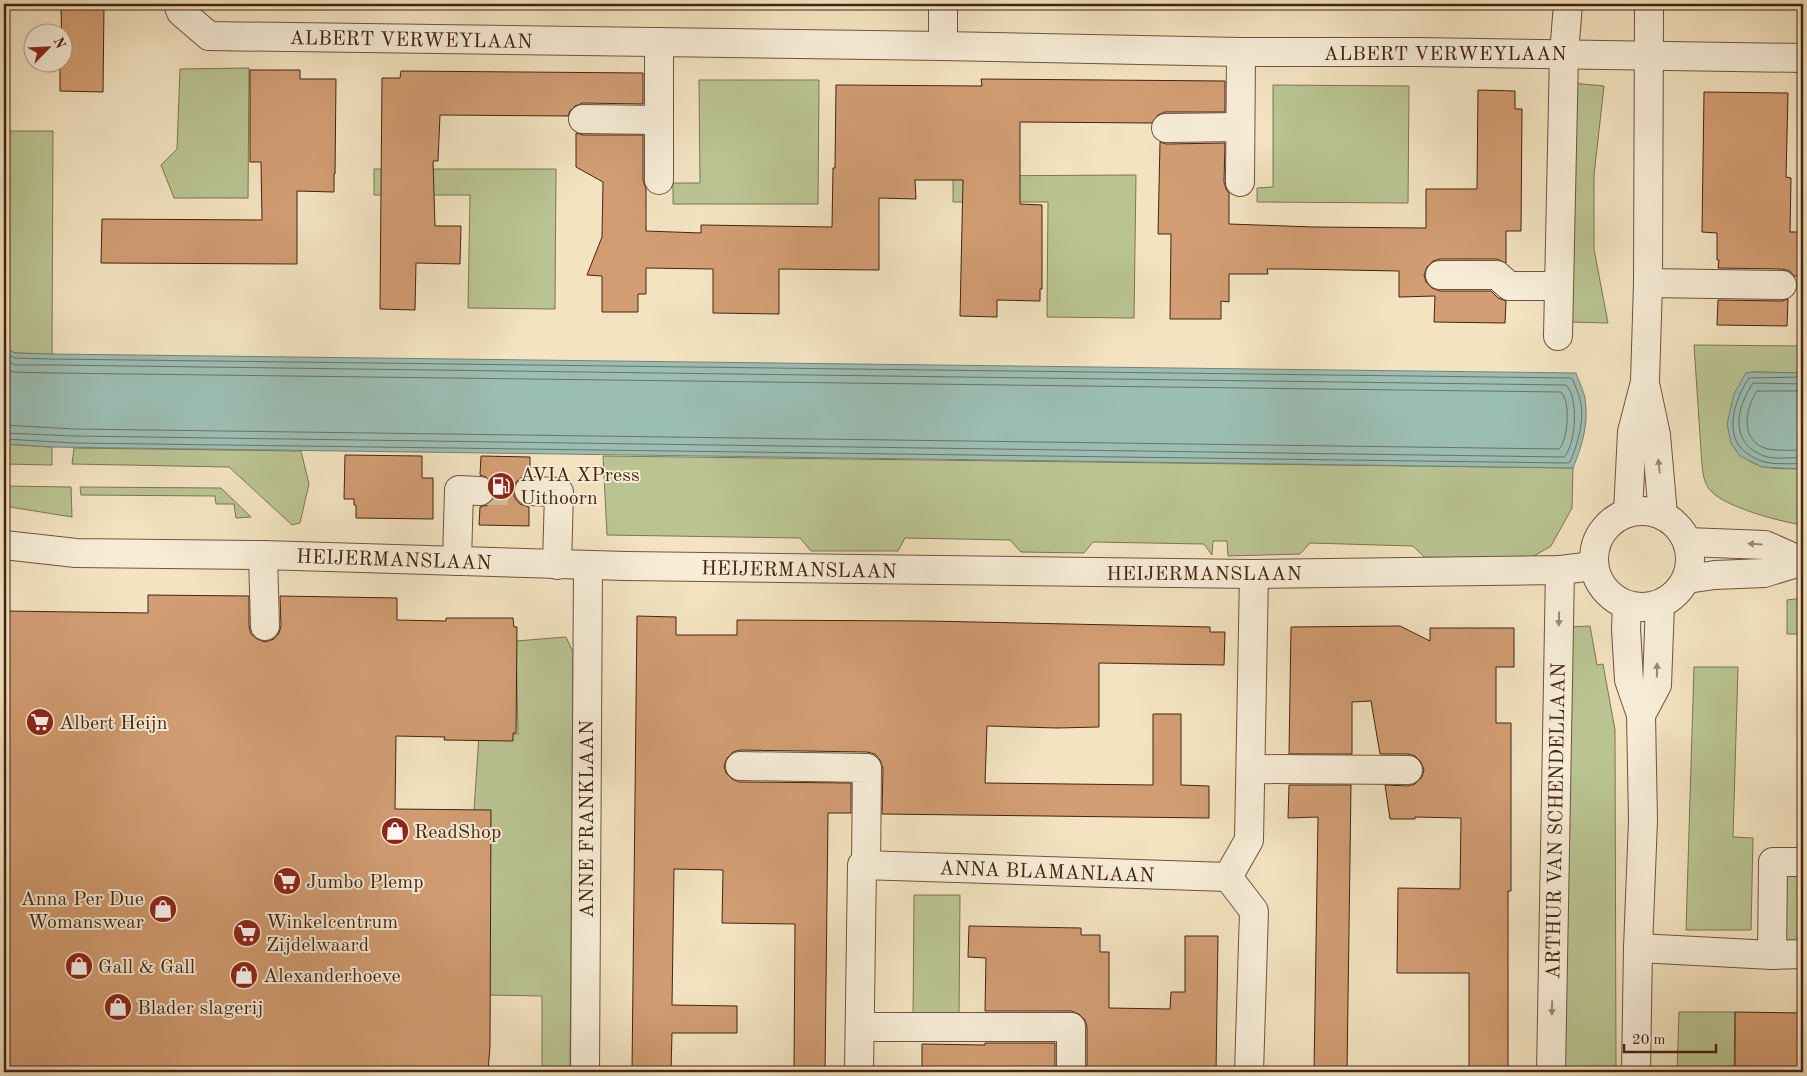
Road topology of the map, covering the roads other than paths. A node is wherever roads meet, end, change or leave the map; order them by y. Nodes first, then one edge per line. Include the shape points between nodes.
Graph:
1 (178, 4) edge
2 (943, 4) edge
3 (1568, 4) edge
4 (1649, 4) edge
5 (659, 42) junction
6 (942, 46) junction
7 (1241, 52) junction
8 (1564, 54) junction
9 (1649, 55) junction
10 (1803, 58) edge
11 (583, 119) dead end
12 (659, 120) junction
13 (1240, 127) junction
14 (1166, 128) dead end
15 (659, 180) dead end
16 (1240, 182) dead end
17 (1440, 275) dead end
18 (1648, 283) junction
19 (1782, 285) dead end
20 (1559, 286) junction
21 (1558, 336) dead end
22 (1645, 382) junction
23 (480, 491) tunnel mouth
24 (530, 491) tunnel mouth
25 (1628, 512) junction
26 (1663, 515) junction
27 (1688, 542) junction
28 (4, 544) edge
29 (263, 555) junction
30 (457, 561) junction
31 (1802, 561) edge
32 (557, 565) junction
33 (588, 566) junction
34 (1594, 566) junction
35 (1560, 570) junction
36 (1254, 574) junction
37 (1686, 579) junction
38 (1660, 604) junction
39 (1627, 605) junction
40 (265, 626) dead end
41 (1641, 715) junction
42 (740, 766) dead end
43 (1251, 769) junction
44 (1408, 770) dead end
45 (1803, 862) edge
46 (866, 865) junction
47 (1228, 877) junction
48 (1638, 948) junction
49 (1803, 954) edge
50 (1772, 955) junction
51 (860, 1027) junction
52 (585, 1072) edge
53 (859, 1072) edge
54 (1070, 1072) edge
55 (1250, 1072) edge
56 (1551, 1072) edge
57 (1636, 1072) edge

1 - 5 street, ALBERT VERWEYLAAN via 181,12 209,36
2 - 6 street
3 - 8 street
4 - 9 street
5 - 6 street, ALBERT VERWEYLAAN
5 - 12 street
6 - 7 street, ALBERT VERWEYLAAN
7 - 8 street, ALBERT VERWEYLAAN
7 - 13 street
8 - 9 street, ALBERT VERWEYLAAN
8 - 20 street
9 - 10 street, ALBERT VERWEYLAAN
9 - 18 street
11 - 12 street
12 - 15 street
13 - 14 street
13 - 16 street
17 - 20 street via 1498,275 1509,286
18 - 19 street
18 - 22 street
20 - 21 street
22 - 25 street via 1632,432
26 -> 22 street via 1656,436
23 - 30 street via 459,490
24 - 32 street via 559,492
25 - 26 street via 1652,511
25 - 34 street via 1612,520 1600,533 1594,549
26 - 27 street via 1678,526
31 -> 27 street via 1765,545
27 - 37 street via 1690,567
28 - 29 street, HEIJERMANSLAAN via 76,553
29 - 30 street, HEIJERMANSLAAN
29 - 40 street
30 - 32 street, HEIJERMANSLAAN
31 - 37 street via 1764,573
32 - 33 street, HEIJERMANSLAAN
33 - 36 street, HEIJERMANSLAAN
33 - 52 street, ANNE FRANKLAAN
34 - 35 street, HEIJERMANSLAAN
34 - 39 street via 1600,583 1611,597
35 - 36 street, HEIJERMANSLAAN
35 -> 56 street, ARTHUR VAN SCHENDELLAAN
36 - 43 street
37 - 38 street via 1680,590
38 - 39 street via 1644,608
41 -> 38 street via 1657,685
39 - 41 street via 1629,680
41 - 48 street via 1643,820
42 - 46 street via 867,768
43 - 44 street
43 - 47 street via 1249,840
45 - 50 street via 1773,862
46 - 47 street, ANNA BLAMANLAAN
46 - 51 street via 862,865
47 - 55 street via 1254,911
48 - 50 street
48 - 57 street
49 - 50 street
51 - 53 street
51 - 54 street via 1071,1027

